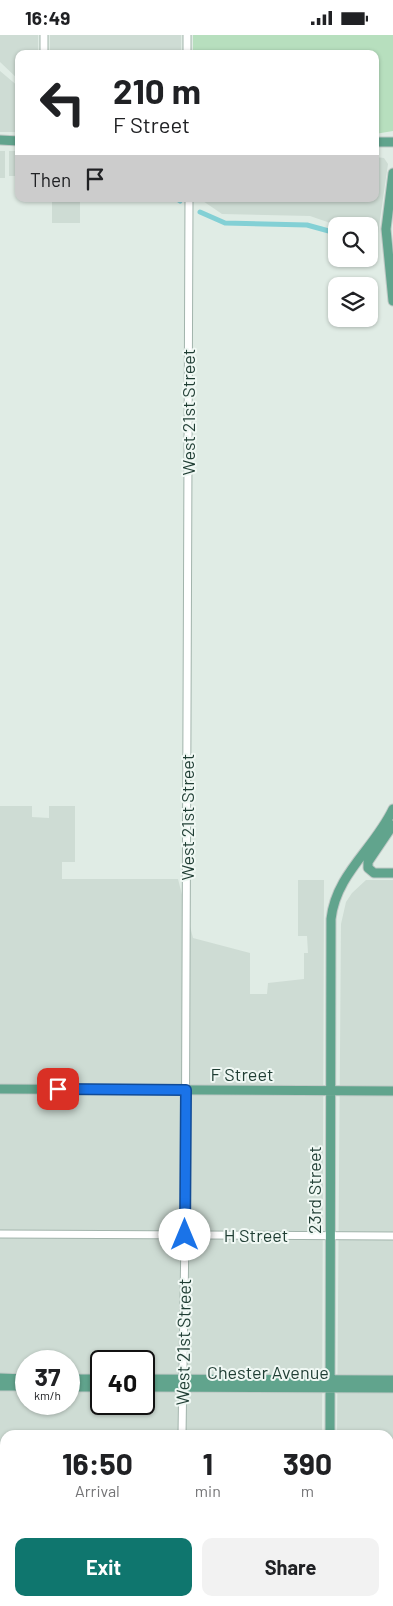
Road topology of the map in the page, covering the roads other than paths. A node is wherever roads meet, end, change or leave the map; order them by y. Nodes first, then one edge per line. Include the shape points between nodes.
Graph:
1 (44, 35) edge
2 (187, 35) edge
3 (44, 50) edge
4 (187, 50) edge
5 (0, 141) edge
6 (15, 141) edge
7 (379, 142) edge
8 (393, 142) edge
9 (393, 173) edge
10 (189, 202) edge
11 (393, 301) edge
12 (393, 809) edge
13 (393, 825) edge
14 (393, 873) edge
15 (0, 1089) edge
16 (186, 1090) junction
17 (330, 1090) junction
18 (393, 1091) edge
19 (0, 1234) edge
20 (185, 1235) junction
21 (330, 1235) junction
22 (393, 1236) edge
23 (0, 1378) edge
24 (15, 1379) edge
25 (155, 1380) edge
26 (393, 1380) edge
27 (183, 1383) junction
28 (330, 1384) junction
29 (0, 1386) edge
30 (15, 1386) edge
31 (155, 1386) edge
32 (393, 1389) edge
33 (182, 1430) edge
34 (330, 1430) edge
35 (37, 1606) edge
36 (86, 1606) edge

1 - 3 street
2 - 4 street
5 - 6 main road
7 - 8 main road
9 - 11 main road via 386,222
10 - 16 street, West 21st Street
12 - 17 main road, 23rd Street via 339,887 332,913
13 - 14 main road via 368,863 368,868 374,873
15 - 16 main road, F Street
16 - 17 main road, F Street
16 - 20 street, West 21st Street
17 - 18 main road, F Street
17 - 21 main road, 23rd Street
19 - 20 street, H Street
20 - 21 street, H Street
20 - 27 street, West 21st Street
21 - 22 street, H Street
21 - 28 main road, 23rd Street
23 - 24 main road
25 - 27 main road, Chester Avenue
26 - 28 main road, Chester Avenue
27 - 28 main road, Chester Avenue
27 - 31 main road, Chester Avenue
27 - 33 street, West 21st Street
28 - 32 main road, Chester Avenue
28 - 34 main road, 23rd Street
29 - 30 main road
35 - 36 street

